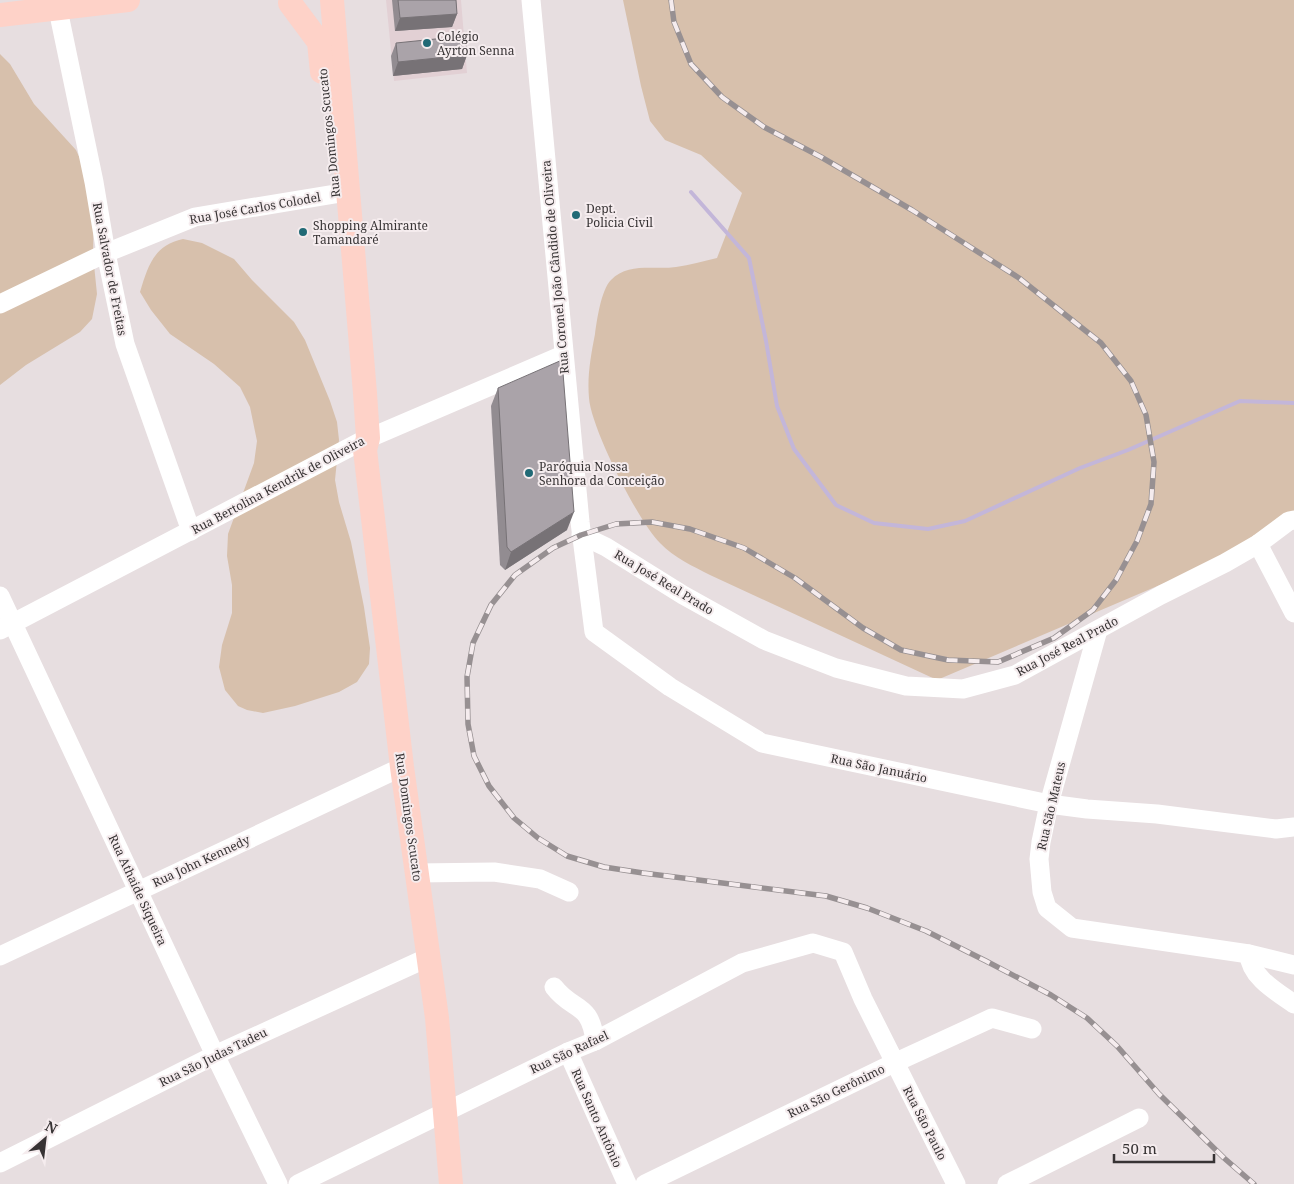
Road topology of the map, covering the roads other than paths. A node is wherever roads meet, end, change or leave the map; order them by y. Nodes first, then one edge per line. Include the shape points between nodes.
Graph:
1 (35, 0) edge
2 (128, 0) edge
3 (332, 0) edge
4 (531, 0) edge
5 (293, 1) edge
6 (0, 5) edge
7 (57, 5) edge
8 (0, 15) edge
9 (341, 193) junction
10 (106, 254) junction
11 (0, 304) edge
12 (563, 355) junction
13 (364, 443) junction
14 (1294, 520) edge
15 (191, 531) junction
16 (581, 535) junction
17 (1258, 544) junction
18 (0, 596) edge
19 (1294, 613) edge
20 (6, 627) edge
21 (1098, 630) junction
22 (402, 767) junction
23 (1049, 804) junction
24 (1294, 828) edge
25 (417, 873) junction
26 (138, 890) junction
27 (569, 892) dead end
28 (843, 952) joint
29 (1249, 954) junction
30 (0, 956) edge
31 (429, 957) junction
32 (1294, 965) edge
33 (554, 987) dead end
34 (1294, 1004) edge
35 (1032, 1029) dead end
36 (595, 1041) junction
37 (568, 1052) junction
38 (214, 1055) junction
39 (894, 1062) junction
40 (445, 1112) junction
41 (1138, 1118) dead end
42 (0, 1163) edge
43 (278, 1184) edge
44 (298, 1184) edge
45 (450, 1184) edge
46 (627, 1184) edge
47 (645, 1184) edge
48 (956, 1184) edge
49 (1007, 1184) edge

1 - 6 main road
2 - 7 main road
3 - 9 main road, Rua Domingos Scucato
4 - 12 street, Rua Coronel João Cândido de Oliveira
5 - 9 main road, Rua Domingos Scucato via 319,42
7 - 8 main road
7 - 10 street, Rua Salvador de Freitas
9 - 10 street, Rua José Carlos Colodel via 195,217
9 - 13 main road, Rua Domingos Scucato
10 - 11 street, Rua José Carlos Colodel
10 - 15 street, Rua Salvador de Freitas via 125,344
12 - 13 street, Rua Bertolina Kendrik de Oliveira
12 - 16 street, Rua Coronel João Cândido de Oliveira
13 - 15 street, Rua Bertolina Kendrik de Oliveira
13 - 22 main road, Rua Domingos Scucato
14 - 17 street, Rua José Real Prado
15 - 20 street, Rua Bertolina Kendrik de Oliveira
16 - 21 street, Rua José Real Prado via 764,640 836,668 906,686 963,689 1014,674
16 - 23 street, Rua São Januário via 594,632 670,687 762,743
17 - 19 street
17 - 21 street, Rua José Real Prado
18 - 20 street, Rua Athaide Siqueira
20 - 26 street, Rua Athaide Siqueira
21 - 23 street, Rua São Mateus
22 - 25 main road, Rua Domingos Scucato
22 - 26 street, Rua John Kennedy
23 - 24 street, Rua São Januário via 1276,829
23 - 29 street, Rua São Mateus via 1041,842 1042,892 1047,908 1072,928
25 - 27 street via 494,872 540,879
25 - 31 main road, Rua Domingos Scucato
26 - 30 street, Rua John Kennedy
26 - 38 street, Rua Athaide Siqueira
28 - 36 street, Rua São Rafael via 813,942 742,964
28 - 39 street, Rua São Paulo
29 - 32 street, Rua São Mateus
29 - 34 street via 1249,963 1257,975
31 - 38 street, Rua São Judas Tadeu
31 - 40 main road, Rua Domingos Scucato via 438,1018
33 - 36 street via 586,1012 593,1026
35 - 39 street, Rua São Gerônimo via 992,1018
36 - 37 street, Rua São Rafael
37 - 40 street, Rua São Rafael
37 - 46 street, Rua Santo Antônio
38 - 42 street, Rua São Judas Tadeu
38 - 43 street, Rua Athaide Siqueira
39 - 47 street, Rua São Gerônimo
39 - 48 street, Rua São Paulo
40 - 44 street, Rua São Rafael
40 - 45 main road, Rua Domingos Scucato
41 - 49 street

